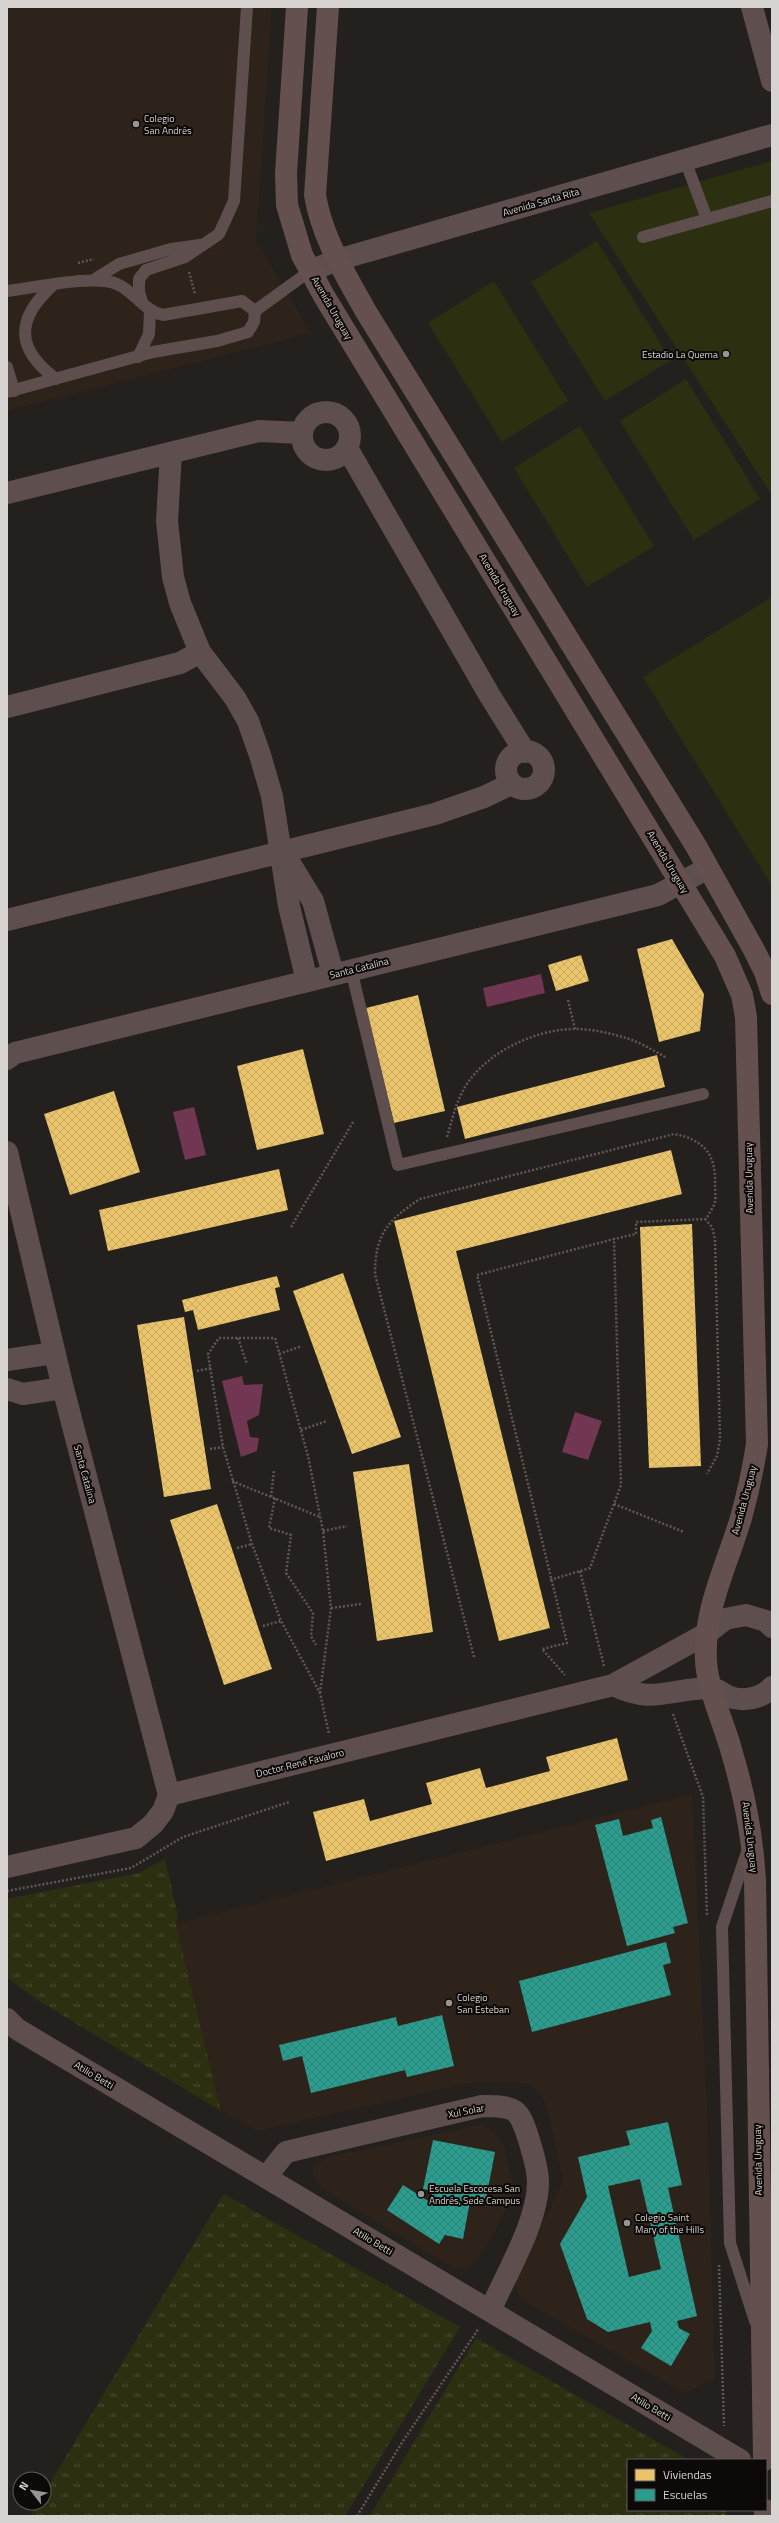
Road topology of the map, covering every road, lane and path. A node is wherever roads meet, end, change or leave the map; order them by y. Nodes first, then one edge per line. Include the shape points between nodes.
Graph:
1 (247, 7) edge
2 (297, 7) edge
3 (328, 7) edge
4 (752, 7) edge
5 (772, 81) edge
6 (772, 135) edge
7 (685, 160) junction
8 (772, 201) edge
9 (707, 219) junction
10 (643, 237) dead end
11 (201, 245) junction
12 (338, 260) junction
13 (310, 270) junction
14 (95, 279) junction
15 (52, 286) junction
16 (7, 291) edge
17 (142, 302) junction
18 (150, 311) junction
19 (255, 311) junction
20 (138, 357) junction
21 (7, 367) edge
22 (56, 379) junction
23 (11, 391) edge
24 (302, 433) junction
25 (347, 448) junction
26 (171, 453) junction
27 (7, 493) edge
28 (200, 652) junction
29 (7, 707) edge
30 (525, 752) junction
31 (511, 784) junction
32 (282, 851) junction
33 (708, 868) junction
34 (681, 883) junction
35 (7, 920) edge
36 (342, 972) junction
37 (307, 981) junction
38 (772, 994) edge
39 (568, 1000) dead end
40 (575, 1029) junction
41 (667, 1058) dead end
42 (7, 1059) edge
43 (703, 1094) dead end
44 (353, 1122) dead end
45 (7, 1152) edge
46 (443, 1155) junction
47 (704, 1219) junction
48 (291, 1227) dead end
49 (614, 1239) junction
50 (238, 1338) junction
51 (302, 1346) dead end
52 (54, 1353) junction
53 (279, 1354) junction
54 (7, 1360) edge
55 (247, 1364) dead end
56 (211, 1368) junction
57 (197, 1371) dead end
58 (63, 1388) junction
59 (7, 1389) edge
60 (327, 1421) dead end
61 (301, 1430) junction
62 (223, 1447) junction
63 (210, 1449) dead end
64 (274, 1470) dead end
65 (707, 1474) dead end
66 (232, 1481) junction
67 (271, 1497) junction
68 (275, 1498) junction
69 (614, 1504) junction
70 (320, 1517) junction
71 (347, 1526) dead end
72 (323, 1530) junction
73 (684, 1532) dead end
74 (252, 1544) junction
75 (237, 1548) dead end
76 (580, 1571) junction
77 (550, 1580) junction
78 (361, 1604) dead end
79 (331, 1608) junction
80 (281, 1621) junction
81 (263, 1626) dead end
82 (772, 1627) edge
83 (706, 1634) junction
84 (316, 1645) dead end
85 (474, 1657) dead end
86 (610, 1686) junction
87 (772, 1687) edge
88 (712, 1688) junction
89 (320, 1693) junction
90 (580, 1693) junction
91 (326, 1718) dead end
92 (169, 1795) junction
93 (752, 1837) junction
94 (7, 1867) edge
95 (7, 2019) edge
96 (266, 2178) junction
97 (490, 2311) junction
98 (762, 2340) junction
99 (738, 2459) edge
100 (764, 2459) edge
101 (357, 2516) edge

1 - 11 lane via 234,201 219,234
2 - 13 main road, Avenida Uruguay via 286,186 292,227
3 - 12 main road via 315,194 318,216
4 - 5 street
6 - 7 street, Avenida Santa Rita
7 - 9 lane
7 - 12 street, Avenida Santa Rita
8 - 9 lane
9 - 10 lane
11 - 14 lane via 171,249 119,264
11 - 17 lane via 185,257 146,270 139,279 138,292
12 - 13 street, Avenida Santa Rita
12 - 33 main road via 365,310
13 - 19 lane
13 - 34 main road, Avenida Uruguay
14 - 15 lane
14 - 17 lane via 117,284
15 - 16 lane
15 - 22 lane via 33,306 26,327 26,344 32,358
17 - 18 lane
18 - 19 lane via 163,315 177,314 242,301
18 - 20 lane via 149,334
19 - 20 lane via 254,322 248,332 218,341
20 - 22 lane
21 - 23 lane
22 - 23 lane
24 - 25 street via 305,448 318,459 334,458
24 - 25 street via 309,419 323,412 330,412 348,426 350,433
24 - 26 street via 259,431
25 - 30 street
26 - 27 street
26 - 28 street via 167,521 169,554 180,603
28 - 29 street via 180,663
28 - 32 street via 235,698 248,721 272,796
30 - 31 street via 509,760 506,772
30 - 31 street via 536,755 540,760 542,778 539,783 528,789
31 - 32 street via 484,797 435,814
32 - 35 street
32 - 36 street via 313,901
32 - 37 street via 289,906
33 - 34 street, Santa Catalina
33 - 38 main road via 766,972
34 - 36 street, Santa Catalina via 658,895
34 - 83 main road, Avenida Uruguay via 735,975 746,1017 757,1444 752,1476 712,1605
36 - 37 street, Santa Catalina
36 - 46 lane via 398,1165
37 - 42 street, Santa Catalina via 15,1053
39 - 40 path
40 - 41 path via 628,1038
40 - 46 path via 547,1033 519,1043 486,1064 469,1080 457,1102
43 - 46 lane
44 - 48 path
45 - 52 street, Santa Catalina
47 - 49 path via 636,1222 636,1234
47 - 65 path via 712,1227 715,1239 720,1439 717,1456
47 - 85 path via 715,1202 716,1171 710,1154 701,1144 689,1137 674,1134 420,1199 390,1221 375,1259 375,1274
49 - 69 path via 621,1485
49 - 77 path via 477,1275
50 - 53 path via 275,1338
50 - 55 path
50 - 56 path via 219,1338 208,1354
51 - 53 path
52 - 54 street
52 - 58 street, Santa Catalina
53 - 61 path
56 - 57 path
56 - 62 path
58 - 59 street via 23,1394
58 - 92 street, Santa Catalina
60 - 61 path
61 - 70 path
62 - 63 path
62 - 66 path
64 - 67 path
66 - 67 path
66 - 74 path
67 - 68 path
68 - 70 path
68 - 84 path via 269,1528 291,1535 286,1573 313,1613 311,1636
69 - 73 path
69 - 76 path via 590,1568
70 - 72 path
71 - 72 path
72 - 79 path
74 - 75 path
74 - 80 path
76 - 77 path
76 - 86 path
77 - 90 path via 567,1643 542,1649
78 - 79 path
79 - 89 path
80 - 81 path
80 - 89 path
82 - 83 street, Doctor René Favaloro via 766,1621 746,1615 725,1619
83 - 86 street, Doctor René Favaloro
83 - 88 main road, Avenida Uruguay via 706,1662
86 - 88 street via 629,1693 650,1696
86 - 90 street, Doctor René Favaloro
87 - 88 street via 769,1691 750,1699 731,1698
88 - 93 main road, Avenida Uruguay via 746,1799
89 - 91 path
90 - 92 street, Doctor René Favaloro
92 - 94 street via 164,1811 136,1838
93 - 98 main road, Avenida Uruguay via 755,1880
93 - 98 lane via 722,1927 730,2243
95 - 96 street, Atilio Betti via 17,2029
96 - 97 street, Atilio Betti
96 - 97 street, Xul Solar via 286,2152 482,2106 510,2108 522,2117 536,2162 537,2197 532,2217
97 - 99 street, Atilio Betti
97 - 101 path via 403,2441
98 - 100 main road, Avenida Uruguay

